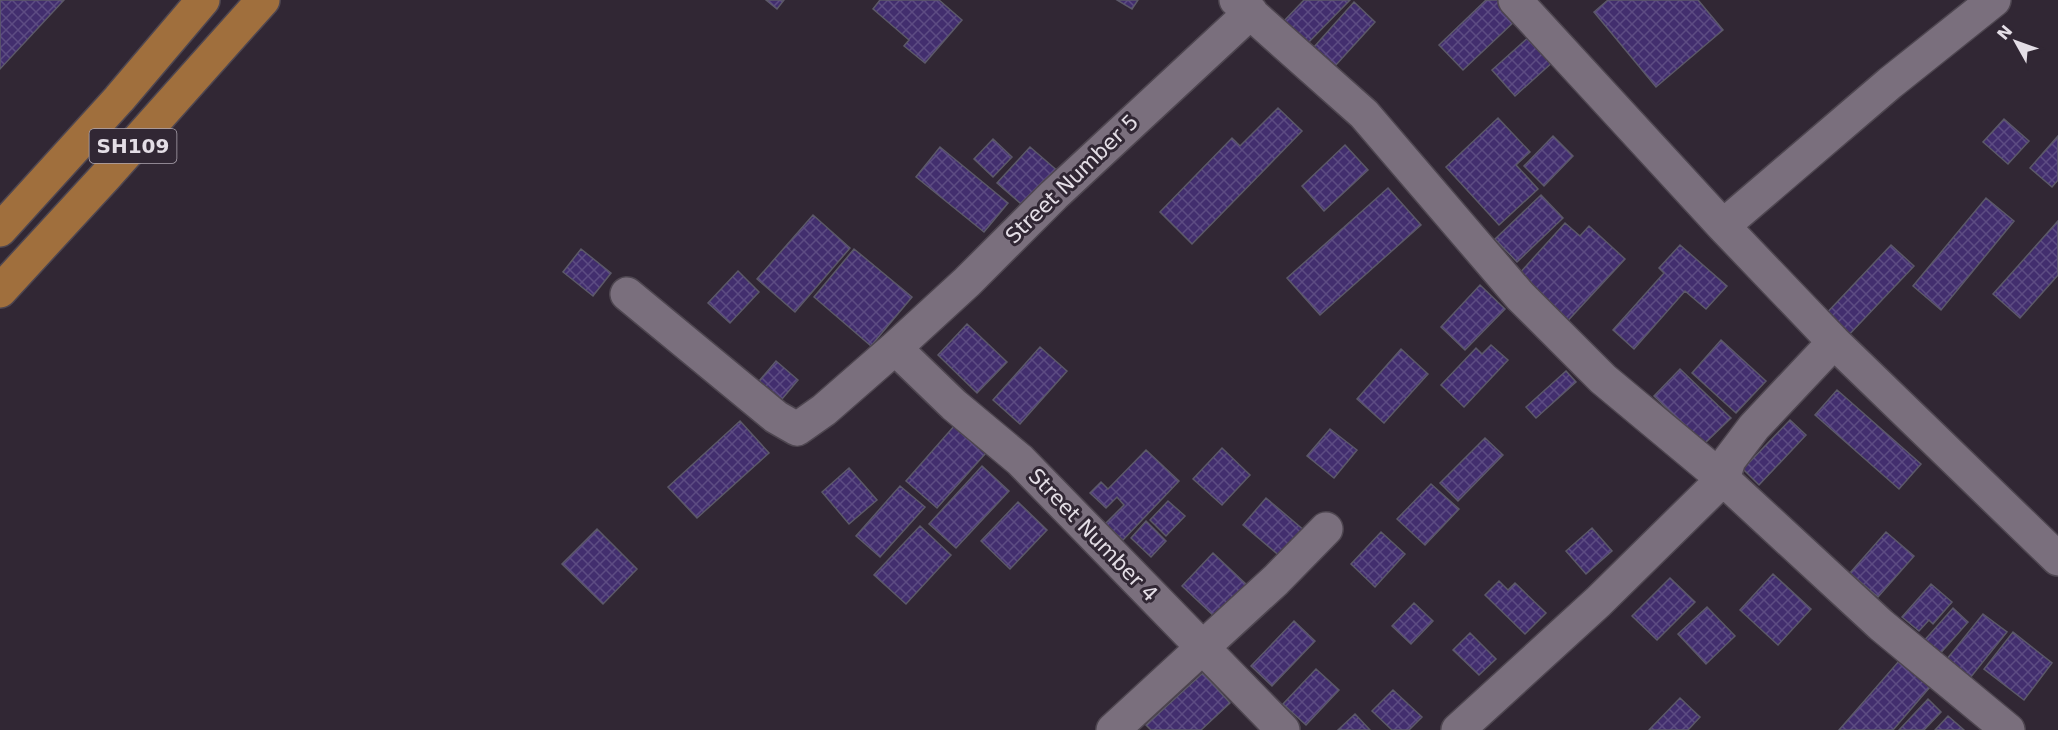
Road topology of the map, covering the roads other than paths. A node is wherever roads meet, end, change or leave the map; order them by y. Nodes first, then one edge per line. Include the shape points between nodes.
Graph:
1 (203, 0) edge
2 (263, 0) edge
3 (1515, 0) edge
4 (1994, 0) edge
5 (1244, 6) edge
6 (1723, 226) junction
7 (0, 230) edge
8 (0, 291) edge
9 (627, 294) dead end
10 (1834, 342) junction
11 (895, 348) junction
12 (1723, 479) junction
13 (1326, 530) dead end
14 (2058, 559) edge
15 (1203, 648) junction
16 (1113, 730) edge
17 (1283, 730) edge
18 (1458, 730) edge
19 (2008, 730) edge

1 - 7 main road, SH109
2 - 8 main road, SH109
3 - 6 street
4 - 6 street
5 - 11 street, Street Number 5 via 968,282
5 - 12 street via 1364,114 1520,296 1603,379
6 - 10 street
9 - 11 street, Street Number 5 via 776,417 796,429 824,410
10 - 12 street via 1754,427 1729,460
10 - 14 street
11 - 15 street, Street Number 4 via 954,405 1020,460
12 - 18 street via 1598,602
12 - 19 street via 1881,625
13 - 15 street
15 - 16 street
15 - 17 street, Street Number 4

